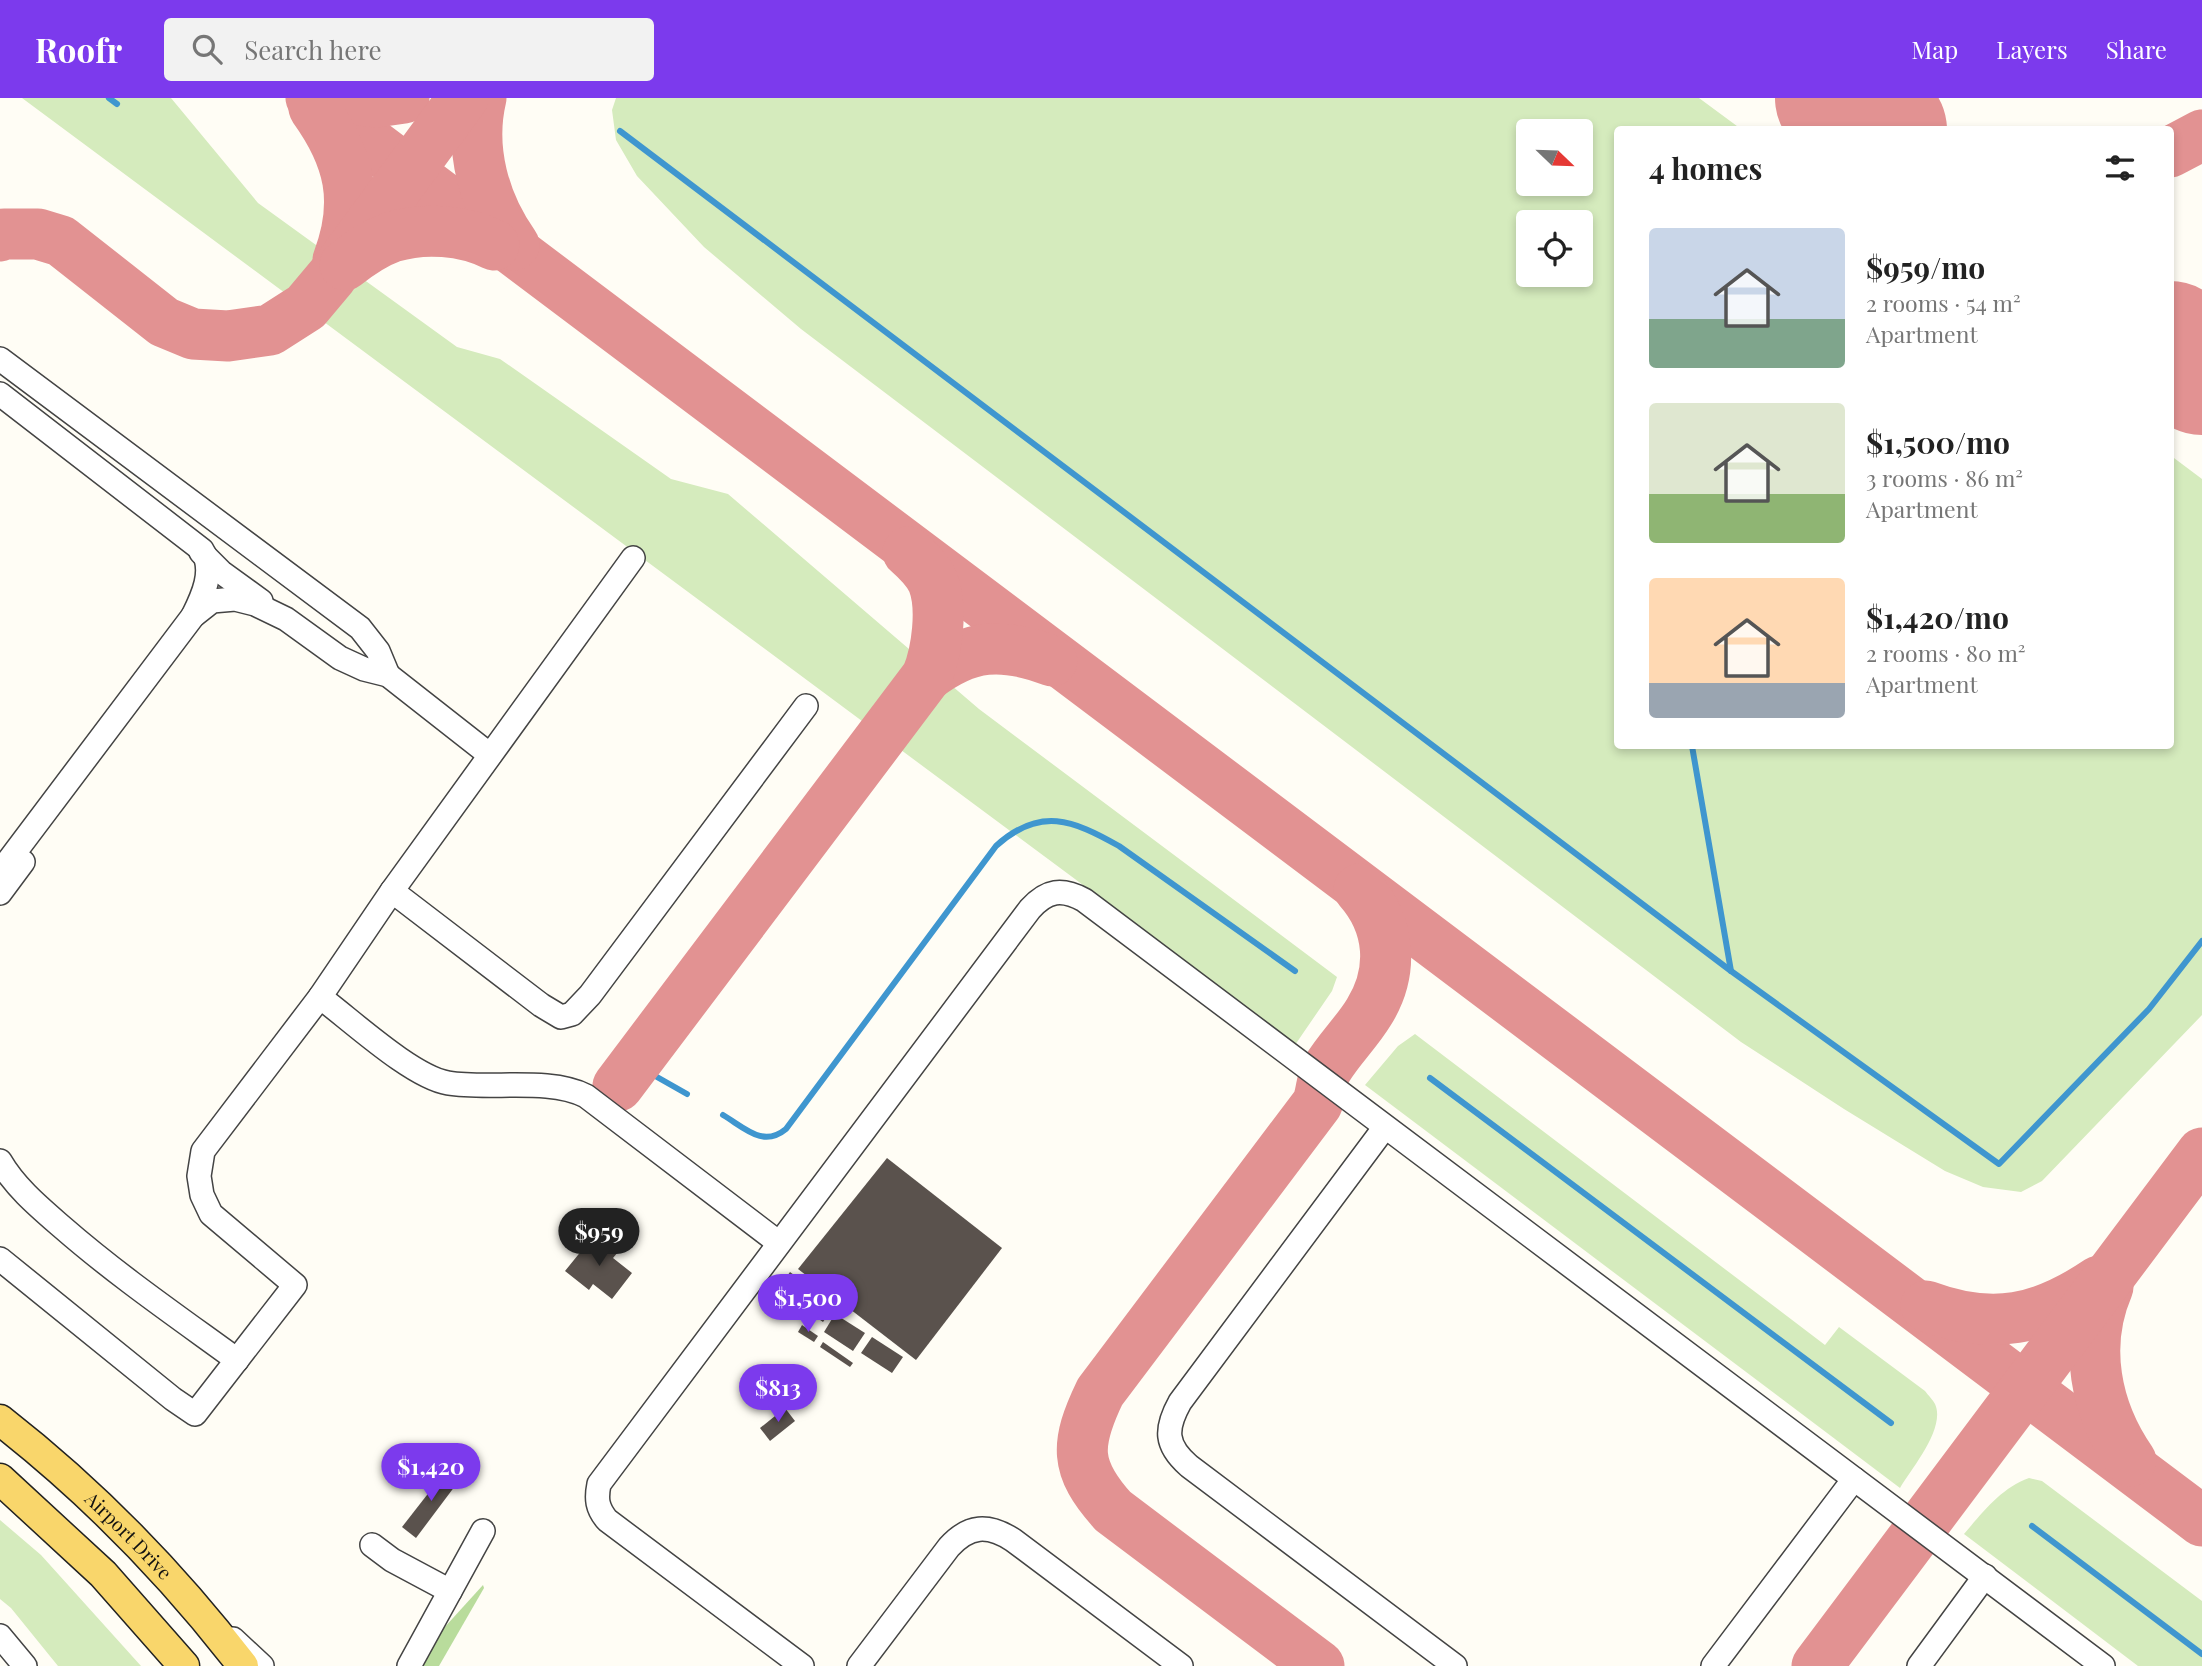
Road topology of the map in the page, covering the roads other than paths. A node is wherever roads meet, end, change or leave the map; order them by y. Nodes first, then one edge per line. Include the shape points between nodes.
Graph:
1 (0, 359) edge
2 (0, 394) edge
3 (633, 558) dead end
4 (208, 559) junction
5 (192, 618) junction
6 (286, 619) junction
7 (388, 675) junction
8 (806, 706) dead end
9 (490, 755) junction
10 (65, 785) junction
11 (0, 872) edge
12 (392, 891) junction
13 (0, 894) edge
14 (320, 997) junction
15 (1385, 1127) junction
16 (0, 1161) edge
17 (779, 1242) junction
18 (0, 1259) edge
19 (237, 1360) junction
20 (0, 1420) edge
21 (0, 1479) edge
22 (1854, 1479) junction
23 (483, 1531) dead end
24 (372, 1545) dead end
25 (1985, 1576) junction
26 (450, 1591) junction
27 (184, 1594) junction
28 (0, 1636) edge
29 (25, 1666) edge
30 (184, 1666) edge
31 (243, 1666) edge
32 (262, 1666) edge
33 (409, 1666) edge
34 (802, 1666) edge
35 (859, 1666) edge
36 (1181, 1666) edge
37 (1455, 1666) edge
38 (1713, 1666) edge
39 (1919, 1666) edge
40 (2103, 1666) edge

1 - 7 lane via 360,628 378,651
2 - 4 lane
3 - 9 lane
4 - 5 lane via 204,594
4 - 6 lane
5 - 6 lane via 212,601 234,599
5 - 10 lane
6 - 7 lane via 340,658
7 - 9 lane
8 - 12 lane via 572,1014 561,1017 541,1005
9 - 12 lane
10 - 11 lane
10 - 13 lane via 27,856
12 - 14 lane
14 - 17 lane via 434,1080 557,1087 586,1096
14 - 19 lane via 203,1151 199,1176 211,1214 295,1285
15 - 17 lane via 1084,900 1060,891 1040,898 1030,908
15 - 22 lane
15 - 37 lane via 1180,1402 1171,1419 1170,1437 1175,1453 1189,1466
16 - 19 lane via 36,1205 92,1253
17 - 34 lane via 608,1469 597,1495 600,1512 607,1520
18 - 19 lane via 195,1414
20 - 27 main road, Airport Drive via 93,1501
21 - 30 main road via 103,1574
22 - 25 lane
22 - 38 lane
23 - 26 lane
24 - 26 lane
25 - 39 lane
25 - 40 lane
26 - 33 lane
27 - 31 main road, Airport Drive
27 - 32 lane
28 - 29 lane
35 - 36 lane via 949,1547 963,1534 978,1529 1013,1539

